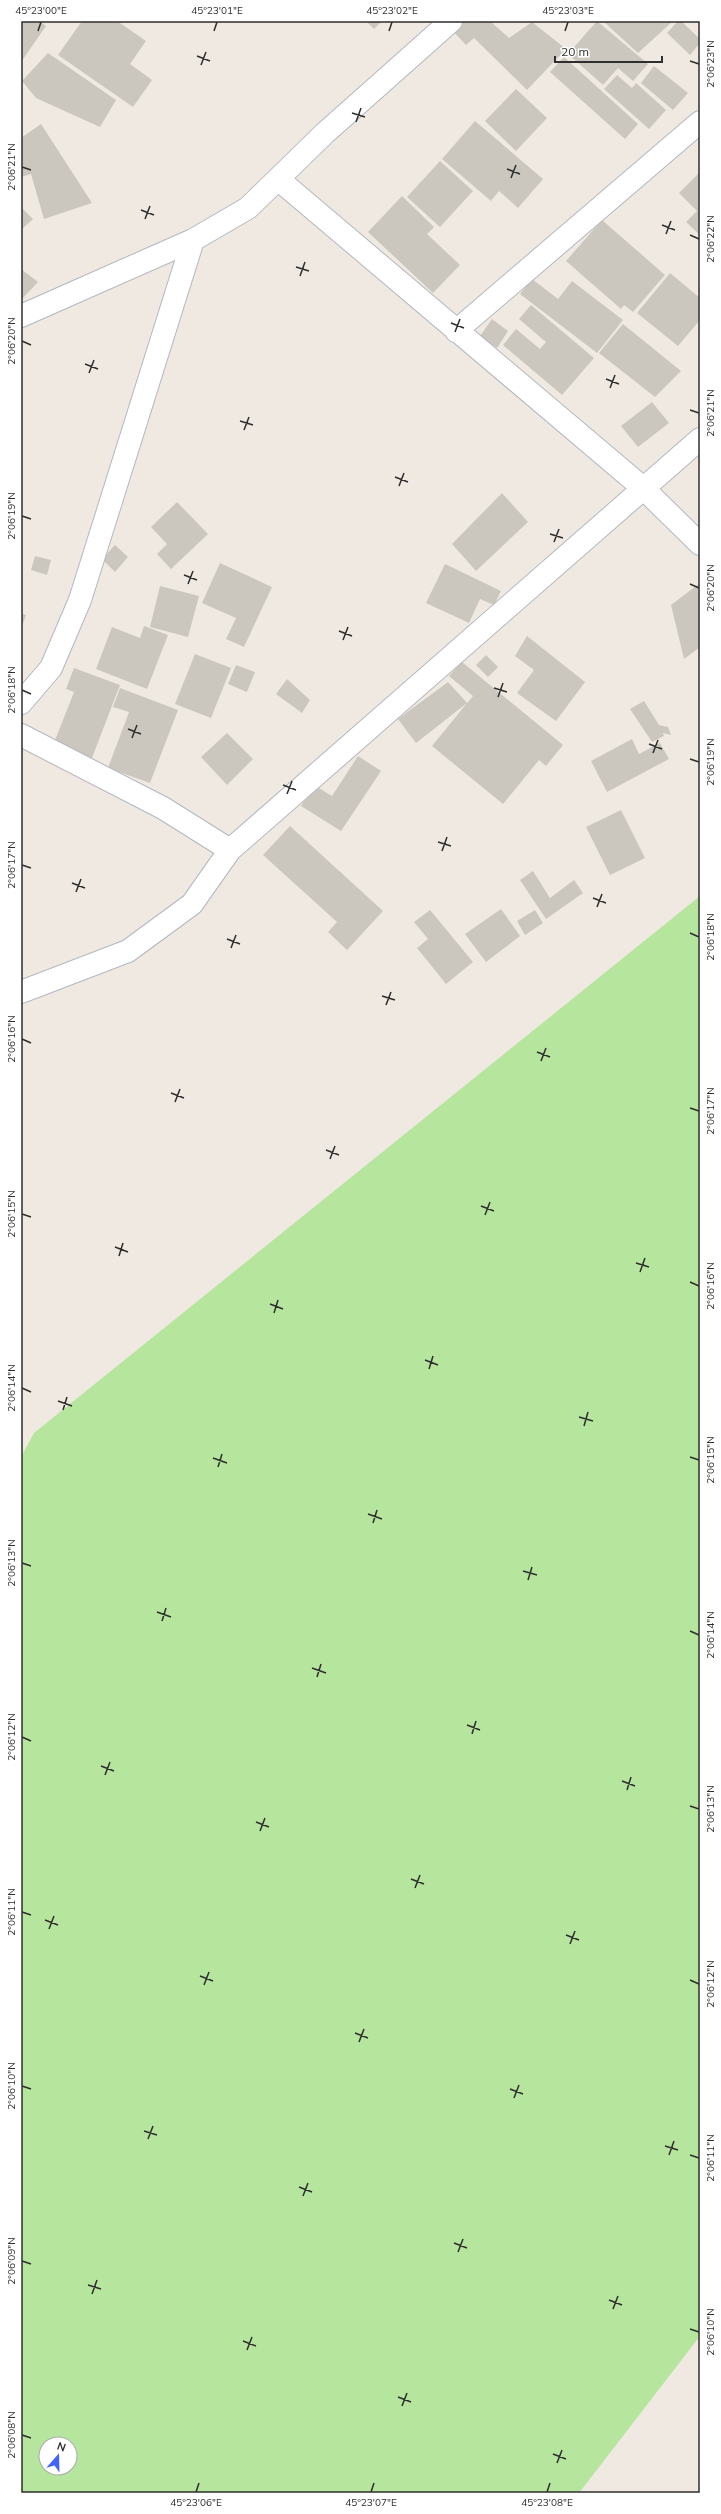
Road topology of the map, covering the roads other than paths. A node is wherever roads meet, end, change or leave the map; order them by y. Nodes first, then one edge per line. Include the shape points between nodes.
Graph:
1 (451, 21) edge
2 (700, 122) edge
3 (278, 179) junction
4 (192, 240) junction
5 (21, 316) edge
6 (456, 331) junction
7 (700, 439) edge
8 (642, 488) junction
9 (700, 544) edge
10 (21, 703) edge
11 (21, 735) edge
12 (230, 850) junction
13 (21, 992) edge

1 - 3 street via 325,133
2 - 6 street
3 - 4 street via 248,208
3 - 6 street
4 - 5 street
4 - 10 street via 80,600 51,668
6 - 8 street
7 - 8 street
8 - 9 street
8 - 12 street
11 - 12 street via 163,808
12 - 13 street via 192,904 128,951

